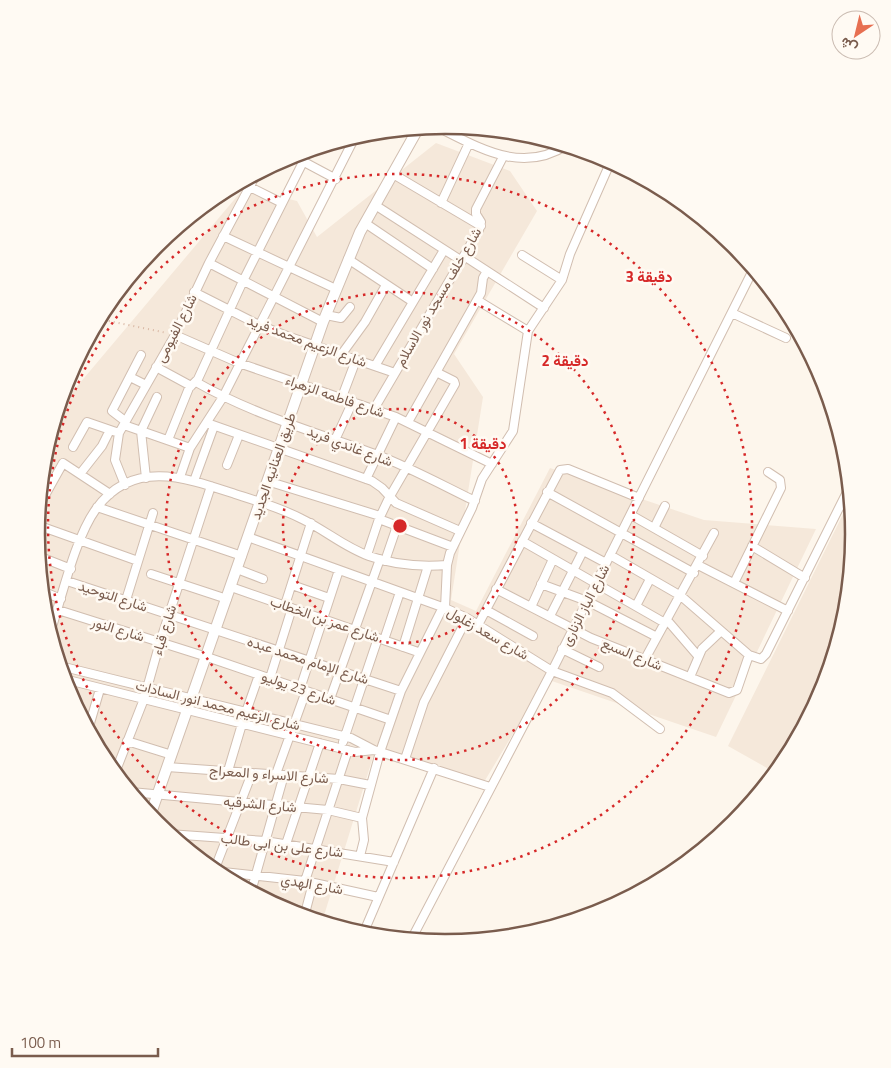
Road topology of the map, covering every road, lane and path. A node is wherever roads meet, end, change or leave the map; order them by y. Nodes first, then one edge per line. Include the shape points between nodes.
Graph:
1 (450, 133) edge
2 (415, 134) edge
3 (470, 143) junction
4 (352, 145) edge
5 (557, 149) edge
6 (503, 157) junction
7 (303, 162) joint
8 (608, 168) edge
9 (393, 174) junction
10 (336, 179) junction
11 (251, 184) edge
12 (249, 187) junction
13 (282, 203) junction
14 (442, 203) junction
15 (375, 205) junction
16 (365, 224) junction
17 (481, 226) junction
18 (223, 236) junction
19 (444, 250) junction
20 (257, 252) junction
21 (522, 255) dead end
22 (463, 258) junction
23 (348, 259) junction
24 (209, 263) junction
25 (289, 267) junction
26 (433, 269) junction
27 (487, 271) junction
28 (751, 275) edge
29 (562, 280) junction
30 (243, 281) junction
31 (386, 285) junction
32 (336, 289) junction
33 (194, 292) junction
34 (274, 297) junction
35 (477, 300) junction
36 (413, 302) junction
37 (350, 307) dead end
38 (544, 308) junction
39 (229, 310) junction
40 (732, 313) junction
41 (325, 318) junction
42 (107, 321) edge
43 (259, 325) junction
44 (528, 331) junction
45 (175, 334) junction
46 (786, 338) dead end
47 (315, 346) junction
48 (211, 351) junction
49 (141, 355) dead end
50 (341, 355) junction
51 (356, 360) junction
52 (239, 363) junction
53 (375, 366) junction
54 (156, 367) junction
55 (436, 372) junction
56 (395, 373) junction
57 (130, 377) junction
58 (193, 384) junction
59 (146, 385) junction
60 (301, 385) junction
61 (157, 397) dead end
62 (223, 397) junction
63 (342, 397) junction
64 (353, 401) junction
65 (374, 409) junction
66 (396, 418) junction
67 (408, 422) junction
68 (125, 423) junction
69 (211, 424) junction
70 (288, 424) junction
71 (110, 430) junction
72 (141, 431) junction
73 (428, 431) junction
74 (119, 433) junction
75 (239, 435) junction
76 (168, 440) junction
77 (335, 440) junction
78 (73, 447) dead end
79 (190, 448) junction
80 (279, 449) junction
81 (377, 455) junction
82 (492, 464) junction
83 (228, 465) dead end
84 (407, 468) junction
85 (768, 472) dead end
86 (80, 474) junction
87 (180, 477) junction
88 (146, 478) junction
89 (366, 479) junction
90 (194, 481) junction
91 (268, 481) junction
92 (126, 485) junction
93 (211, 486) junction
94 (47, 491) edge
95 (547, 492) junction
96 (110, 494) junction
97 (389, 498) junction
98 (639, 498) junction
99 (844, 498) edge
100 (475, 501) junction
101 (260, 502) junction
102 (665, 506) dead end
103 (97, 507) junction
104 (153, 513) dead end
105 (631, 515) junction
106 (379, 518) junction
107 (311, 523) junction
108 (531, 523) junction
109 (150, 524) junction
110 (397, 526) junction
111 (45, 528) edge
112 (654, 528) junction
113 (460, 531) junction
114 (621, 533) junction
115 (714, 533) dead end
116 (248, 537) junction
117 (193, 539) junction
118 (522, 541) junction
119 (79, 542) junction
120 (752, 546) junction
121 (453, 547) junction
122 (583, 551) junction
123 (367, 555) junction
124 (610, 555) junction
125 (242, 556) junction
126 (300, 556) junction
127 (703, 556) junction
128 (46, 559) edge
129 (553, 559) junction
130 (382, 560) junction
131 (138, 561) junction
132 (606, 563) junction
133 (698, 564) junction
134 (447, 565) junction
135 (428, 566) junction
136 (71, 569) junction
137 (237, 569) junction
138 (339, 570) junction
139 (573, 570) junction
140 (694, 573) junction
141 (151, 574) dead end
142 (805, 578) junction
143 (263, 579) dead end
144 (650, 579) junction
145 (67, 581) junction
146 (372, 582) junction
147 (179, 583) junction
148 (596, 583) junction
149 (734, 583) junction
150 (292, 584) junction
151 (541, 584) junction
152 (231, 587) junction
153 (496, 589) junction
154 (400, 592) junction
155 (562, 592) junction
156 (50, 594) edge
157 (681, 596) junction
158 (329, 598) junction
159 (61, 599) junction
160 (227, 599) junction
161 (420, 599) junction
162 (126, 600) junction
163 (587, 601) junction
164 (636, 606) junction
165 (289, 607) junction
166 (444, 607) junction
167 (531, 607) junction
168 (58, 610) junction
169 (486, 610) junction
170 (788, 611) junction
171 (169, 614) junction
172 (550, 616) junction
173 (54, 617) edge
174 (323, 618) junction
175 (467, 618) junction
176 (666, 621) junction
177 (478, 625) junction
178 (573, 628) junction
179 (216, 630) junction
180 (355, 630) junction
181 (721, 631) junction
182 (533, 636) dead end
183 (657, 637) junction
184 (381, 639) junction
185 (160, 642) junction
186 (403, 647) junction
187 (562, 649) junction
188 (279, 651) junction
189 (418, 652) junction
190 (749, 655) junction
191 (698, 656) junction
192 (207, 657) junction
193 (645, 659) junction
194 (309, 660) junction
195 (599, 667) dead end
196 (68, 668) edge
197 (552, 670) junction
198 (340, 671) junction
199 (258, 674) junction
200 (270, 678) junction
201 (690, 678) junction
202 (364, 679) junction
203 (73, 682) edge
204 (147, 688) junction
205 (100, 689) junction
206 (303, 690) junction
207 (401, 691) junction
208 (144, 699) junction
209 (192, 699) junction
210 (330, 699) junction
211 (355, 708) junction
212 (188, 710) junction
213 (246, 712) junction
214 (91, 720) edge
215 (392, 720) junction
216 (242, 724) junction
217 (294, 724) junction
218 (660, 729) dead end
219 (290, 736) junction
220 (344, 737) junction
221 (127, 741) junction
222 (320, 743) junction
223 (344, 749) junction
224 (377, 751) junction
225 (172, 755) junction
226 (405, 759) junction
227 (118, 765) edge
228 (168, 767) junction
229 (434, 768) junction
230 (228, 771) junction
231 (252, 773) junction
232 (280, 774) junction
233 (308, 776) junction
234 (339, 779) junction
235 (370, 785) junction
236 (490, 787) junction
237 (140, 793) edge
238 (158, 794) junction
239 (240, 802) junction
240 (276, 805) junction
241 (297, 807) junction
242 (153, 808) edge
243 (328, 810) junction
244 (362, 818) junction
245 (181, 835) edge
246 (227, 837) junction
247 (266, 841) junction
248 (286, 844) junction
249 (316, 848) junction
250 (360, 856) junction
251 (394, 862) junction
252 (217, 863) edge
253 (232, 873) edge
254 (256, 875) junction
255 (304, 881) junction
256 (313, 882) junction
257 (253, 885) edge
258 (378, 897) junction
259 (306, 909) edge
260 (366, 927) edge
261 (414, 933) edge

1 - 3 street
2 - 9 street, طريق العنانيه الجديد
3 - 6 street
3 - 14 street
4 - 10 street
5 - 6 street via 537,158
6 - 17 street, شارع خلف مسجد نور الاسلام via 476,209
7 - 10 street
7 - 13 street
8 - 29 street
9 - 14 street
9 - 15 street, طريق العنانيه الجديد
10 - 25 street
11 - 12 street, شارع الفيومى
12 - 13 street
12 - 18 street, شارع الفيومى
13 - 20 street
14 - 17 street
15 - 16 street, طريق العنانيه الجديد
15 - 19 street
16 - 23 street, طريق العنانيه الجديد
16 - 26 street
17 - 22 street, شارع خلف مسجد نور الاسلام
18 - 20 street
18 - 24 street, شارع الفيومى
19 - 22 street
19 - 26 street
20 - 25 street
20 - 30 street
21 - 29 street
22 - 27 street
22 - 56 street, شارع خلف مسجد نور الاسلام
23 - 31 street
23 - 32 street, طريق العنانيه الجديد
24 - 30 street
24 - 33 street, شارع الفيومى
25 - 32 street
25 - 34 street
26 - 36 street
27 - 35 street
27 - 38 street
28 - 40 street, شارع الباز الزنارى
29 - 38 street
30 - 34 street
30 - 39 street
31 - 36 street
31 - 50 street
32 - 41 street, طريق العنانيه الجديد
33 - 39 street, شارع الزعيم محمد فريد
33 - 45 street, شارع الفيومى
34 - 41 street
34 - 43 street
35 - 44 street
35 - 55 street
36 - 53 street
37 - 41 street via 341,318
38 - 44 street
39 - 43 street, شارع الزعيم محمد فريد
39 - 48 street
40 - 46 street
40 - 98 street, شارع الباز الزنارى
41 - 47 street, طريق العنانيه الجديد
42 - 45 path
43 - 47 street, شارع الزعيم محمد فريد
43 - 52 street
44 - 82 street via 513,431
45 - 48 street, شارع فاطمه الزهراء
45 - 54 street, شارع الفيومى
47 - 50 street, شارع الزعيم محمد فريد
47 - 60 street, طريق العنانيه الجديد
48 - 52 street, شارع فاطمه الزهراء
48 - 58 street
49 - 57 street
50 - 51 street, شارع الزعيم محمد فريد
51 - 53 street, شارع الزعيم محمد فريد
51 - 63 street
52 - 60 street, شارع فاطمه الزهراء
52 - 62 street
53 - 56 street, شارع الزعيم محمد فريد
54 - 58 street, شارع غاندي فريد
54 - 59 street, شارع الفيومى
55 - 67 street
55 - 73 street via 455,383
56 - 65 street, شارع خلف مسجد نور الاسلام
57 - 59 street
57 - 68 street via 112,411
58 - 62 street, شارع غاندي فريد
58 - 76 street
59 - 68 street, شارع الفيومى
60 - 63 street, شارع فاطمه الزهراء
60 - 70 street, طريق العنانيه الجديد
61 - 72 street
62 - 69 street
62 - 70 street, شارع غاندي فريد
63 - 64 street, شارع فاطمه الزهراء
64 - 65 street, شارع فاطمه الزهراء
64 - 77 street
65 - 66 street, شارع فاطمه الزهراء
66 - 67 street, شارع فاطمه الزهراء
66 - 81 street
67 - 73 street, شارع فاطمه الزهراء
68 - 72 street
68 - 74 street, شارع الفيومى
69 - 75 street
69 - 79 street
69 - 90 street
70 - 77 street, شارع غاندي فريد
70 - 80 street, طريق العنانيه الجديد
71 - 74 street
71 - 78 street via 85,423
71 - 86 street
72 - 76 street
72 - 88 street
73 - 82 street, شارع فاطمه الزهراء
73 - 84 street
74 - 92 street, شارع الفيومى via 115,460
75 - 80 street
75 - 83 street
76 - 79 street
77 - 81 street, شارع غاندي فريد
79 - 87 street
80 - 89 street
80 - 91 street, طريق العنانيه الجديد
81 - 84 street, شارع غاندي فريد
81 - 89 street
82 - 100 street via 482,479
84 - 97 street
84 - 100 street, شارع غاندي فريد
85 - 120 street via 780,480 781,488
86 - 94 street via 63,463
86 - 96 street
87 - 88 street
87 - 90 street
88 - 92 street
89 - 97 street via 377,484
90 - 93 street
91 - 101 street, طريق العنانيه الجديد
91 - 106 street
92 - 96 street
93 - 101 street
93 - 117 street, شارع قباء
95 - 98 street via 557,473 564,469
95 - 108 street
95 - 114 street
96 - 103 street
97 - 106 street
97 - 113 street
98 - 105 street, شارع الباز الزنارى
99 - 142 street
100 - 113 street
101 - 107 street
101 - 116 street, طريق العنانيه الجديد
102 - 112 street
103 - 109 street
103 - 119 street
104 - 109 street
105 - 112 street
105 - 114 street, شارع الباز الزنارى
106 - 110 street
106 - 123 street
107 - 123 street
107 - 126 street
108 - 118 street
108 - 122 street
109 - 117 street
109 - 131 street
110 - 121 street
110 - 130 street
111 - 119 street
112 - 127 street
113 - 121 street
114 - 124 street, شارع الباز الزنارى
114 - 140 street
115 - 127 street
116 - 125 street, طريق العنانيه الجديد
116 - 126 street, شارع سعد زغلول
117 - 125 street
117 - 147 street, شارع قباء
118 - 129 street
118 - 153 street
119 - 131 street
119 - 136 street
120 - 142 street
120 - 149 street
121 - 134 street
122 - 132 street
122 - 139 street
123 - 130 street
124 - 132 street, شارع الباز الزنارى
124 - 144 street
125 - 137 street, طريق العنانيه الجديد
126 - 138 street, شارع سعد زغلول
126 - 150 street
127 - 133 street
128 - 136 street
129 - 139 street
129 - 151 street
130 - 135 street
130 - 146 street
131 - 162 street
132 - 148 street, شارع الباز الزنارى
133 - 140 street
133 - 149 street
134 - 135 street
134 - 166 street
135 - 161 street
136 - 145 street
137 - 143 street
137 - 152 street, طريق العنانيه الجديد
138 - 146 street, شارع سعد زغلول
138 - 158 street
139 - 148 street
139 - 155 street
140 - 157 street
141 - 147 street
142 - 170 street
144 - 157 street
144 - 164 street
145 - 159 street
145 - 162 street, شارع التوحيد
146 - 154 street, شارع سعد زغلول
146 - 180 street
147 - 160 street
147 - 171 street, شارع قباء
148 - 163 street, شارع الباز الزنارى
148 - 164 street
149 - 170 street
150 - 158 street
150 - 165 street
151 - 155 street
151 - 167 street
152 - 160 street, طريق العنانيه الجديد
152 - 165 street, شارع عمر بن الخطاب
153 - 167 street, شارع السبع
153 - 169 street
154 - 161 street, شارع سعد زغلول
154 - 184 street
155 - 163 street
155 - 172 street
156 - 159 street
157 - 176 street
157 - 181 street
158 - 174 street
159 - 168 street
160 - 179 street, طريق العنانيه الجديد
161 - 166 street, شارع سعد زغلول
161 - 186 street
162 - 171 street, شارع التوحيد
163 - 178 street, شارع الباز الزنارى
163 - 183 street
164 - 176 street
165 - 174 street, شارع عمر بن الخطاب
165 - 188 street
166 - 175 street, شارع سعد زغلول
166 - 189 street
167 - 172 street, شارع السبع
168 - 173 street
168 - 185 street, شارع النور
169 - 177 street
169 - 182 street
170 - 190 street via 764,657 758,659
171 - 179 street, شارع التوحيد
171 - 185 street, شارع قباء
172 - 178 street, شارع السبع
174 - 180 street, شارع عمر بن الخطاب
174 - 194 street
175 - 177 street, شارع سعد زغلول
175 - 226 street via 424,702
176 - 183 street
176 - 191 street
177 - 197 street, شارع سعد زغلول
178 - 187 street, شارع الباز الزنارى
178 - 193 street, شارع السبع
179 - 188 street, شارع الإمام محمد عبده
179 - 192 street, طريق العنانيه الجديد
180 - 184 street, شارع عمر بن الخطاب
180 - 198 street
181 - 190 street
181 - 191 street
183 - 193 street
184 - 186 street, شارع عمر بن الخطاب
184 - 202 street
185 - 192 street, شارع النور
185 - 204 street, شارع قباء
186 - 189 street, شارع عمر بن الخطاب
187 - 195 street
187 - 197 street, شارع الباز الزنارى
188 - 194 street, شارع الإمام محمد عبده
188 - 200 street
189 - 207 street
190 - 201 street, شارع السبع via 735,692 729,693
191 - 201 street
192 - 199 street, شارع 23 يوليو
192 - 209 street, طريق العنانيه الجديد
193 - 201 street, شارع السبع
194 - 198 street, شارع الإمام محمد عبده
194 - 206 street
196 - 204 street, شارع الزعيم محمد انور السادات
197 - 218 street, شارع سعد زغلول via 612,693
197 - 236 street, شارع الباز الزنارى
198 - 202 street, شارع الإمام محمد عبده
198 - 210 street
199 - 200 street, شارع 23 يوليو
199 - 213 street
200 - 206 street, شارع 23 يوليو
202 - 207 street, شارع الإمام محمد عبده
202 - 211 street
203 - 205 street, شارع الزعيم محمد انور السادات
204 - 208 street, شارع قباء
204 - 209 street, شارع الزعيم محمد انور السادات
205 - 208 street, شارع الزعيم محمد انور السادات
205 - 214 street
206 - 210 street, شارع 23 يوليو
206 - 217 street
207 - 215 street
208 - 212 street, شارع الزعيم محمد انور السادات
208 - 221 street, شارع قباء
209 - 212 street, طريق العنانيه الجديد
209 - 213 street, شارع الزعيم محمد انور السادات
210 - 211 street, شارع 23 يوليو
211 - 215 street, شارع 23 يوليو
211 - 220 street
212 - 216 street, شارع الزعيم محمد انور السادات
212 - 225 street, طريق العنانيه الجديد
213 - 217 street, شارع الزعيم محمد انور السادات
215 - 224 street
216 - 219 street, شارع الزعيم محمد انور السادات
216 - 230 street
217 - 219 street
217 - 220 street, شارع الزعيم محمد انور السادات
219 - 222 street, شارع الزعيم محمد انور السادات
219 - 232 street
220 - 223 street
220 - 224 street, شارع الزعيم محمد انور السادات
221 - 225 street
221 - 227 street, شارع قباء
222 - 223 street, شارع الزعيم محمد انور السادات
222 - 233 street
223 - 224 street, شارع الزعيم محمد انور السادات via 361,753
223 - 234 street
224 - 226 street, شارع الزعيم محمد انور السادات
224 - 235 street
225 - 228 street, طريق العنانيه الجديد
226 - 229 street, شارع الزعيم محمد انور السادات
228 - 230 street, شارع الاسراء و المعراج
228 - 238 street, طريق العنانيه الجديد
229 - 236 street, شارع الزعيم محمد انور السادات
229 - 251 street
230 - 231 street, شارع الاسراء و المعراج
231 - 232 street, شارع الاسراء و المعراج
231 - 239 street
232 - 233 street, شارع الاسراء و المعراج
232 - 240 street
233 - 234 street, شارع الاسراء و المعراج
233 - 241 street
234 - 235 street, شارع الاسراء و المعراج
234 - 243 street
235 - 244 street
236 - 261 street, شارع الباز الزنارى
237 - 238 street, شارع الشرقيه
238 - 239 street, شارع الشرقيه
238 - 242 street, طريق العنانيه الجديد
239 - 240 street, شارع الشرقيه
239 - 246 street
240 - 241 street, شارع الشرقيه
240 - 247 street
241 - 243 street, شارع الشرقيه
241 - 248 street
243 - 244 street, شارع الشرقيه
243 - 249 street
244 - 250 street via 364,840
245 - 246 street, شارع على بن ابى طالب
246 - 247 street, شارع على بن ابى طالب
246 - 252 street
247 - 248 street, شارع على بن ابى طالب
247 - 254 street
248 - 249 street, شارع على بن ابى طالب
249 - 250 street, شارع على بن ابى طالب
249 - 255 street
250 - 251 street, شارع على بن ابى طالب
251 - 258 street
253 - 254 street, شارع الهدي
254 - 255 street, شارع الهدي
254 - 257 street
255 - 256 street, شارع الهدي
256 - 258 street, شارع الهدي
256 - 259 street
258 - 260 street

